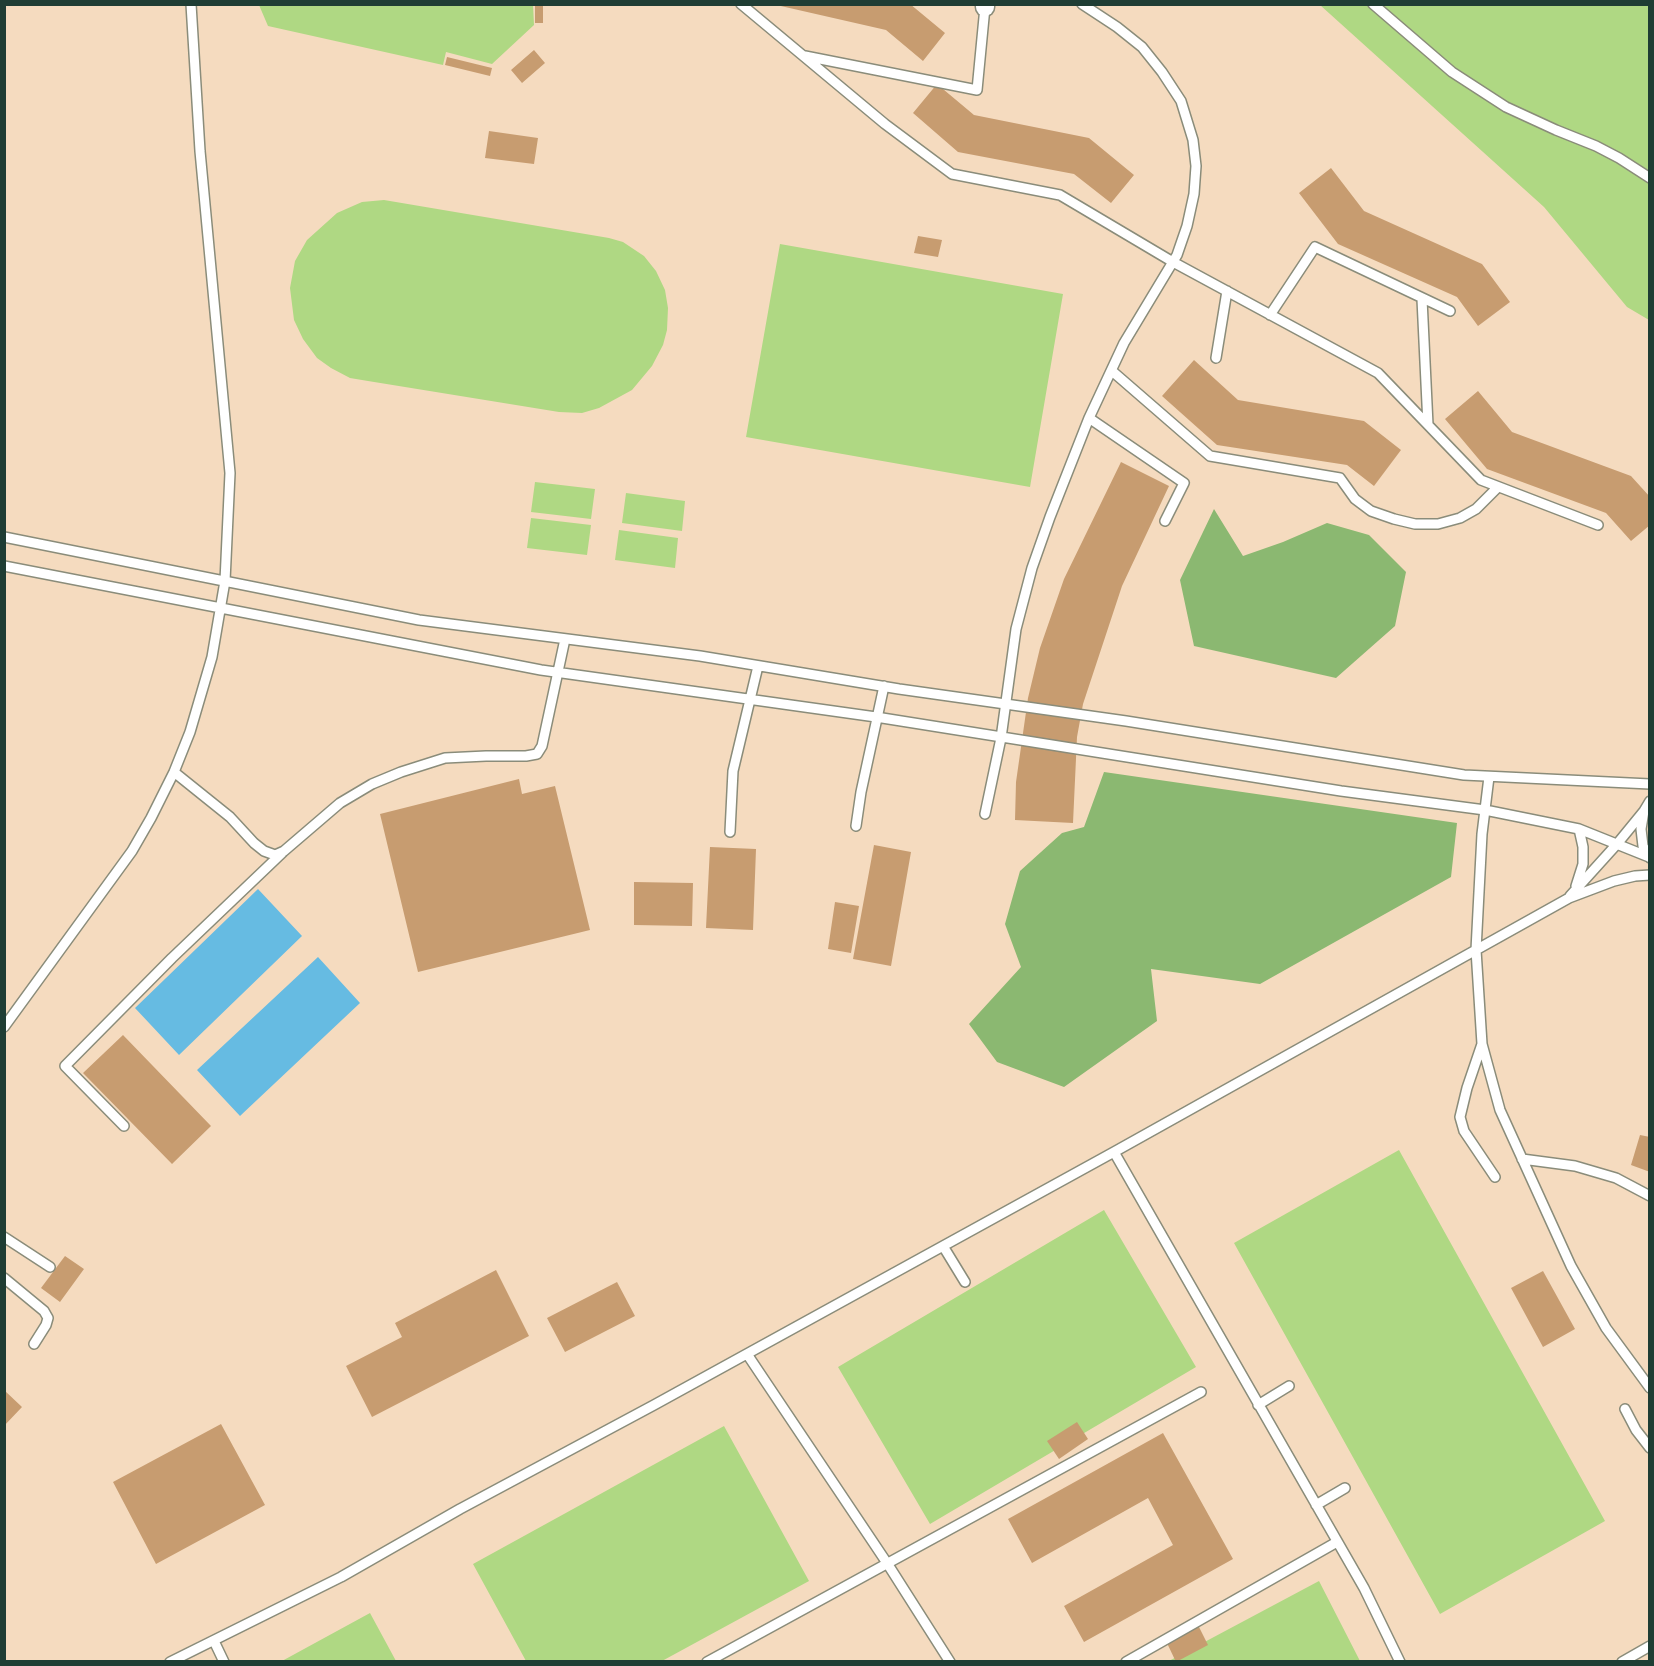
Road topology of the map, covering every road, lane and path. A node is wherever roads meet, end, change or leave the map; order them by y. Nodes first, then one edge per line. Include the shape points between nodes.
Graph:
1 (191, 4) edge
2 (741, 4) edge
3 (1082, 4) edge
4 (1373, 4) edge
5 (985, 6) edge
6 (805, 56) junction
7 (1650, 178) edge
8 (1173, 262) junction
9 (1227, 291) junction
10 (1422, 299) junction
11 (1449, 311) dead end
12 (1270, 315) junction
13 (1216, 358) dead end
14 (1112, 371) junction
15 (1089, 418) junction
16 (1428, 425) junction
17 (1498, 487) junction
18 (1165, 521) dead end
19 (1598, 525) dead end
20 (4, 537) edge
21 (4, 566) edge
22 (225, 581) junction
23 (220, 607) junction
24 (565, 639) junction
25 (758, 666) junction
26 (558, 673) junction
27 (884, 686) junction
28 (749, 699) junction
29 (1005, 704) junction
30 (876, 717) junction
31 (1001, 738) junction
32 (174, 772) junction
33 (1489, 777) junction
34 (1650, 784) edge
35 (1650, 801) edge
36 (1485, 810) junction
37 (1644, 811) junction
38 (985, 814) dead end
39 (856, 826) dead end
40 (1579, 829) junction
41 (730, 832) dead end
42 (1617, 844) junction
43 (284, 851) junction
44 (1649, 857) edge
45 (1650, 875) edge
46 (1569, 898) junction
47 (1476, 950) junction
48 (4, 1027) edge
49 (1482, 1044) junction
50 (124, 1126) dead end
51 (1114, 1152) junction
52 (1522, 1159) junction
53 (1495, 1177) dead end
54 (1650, 1196) edge
55 (4, 1237) edge
56 (943, 1246) junction
57 (50, 1267) dead end
58 (4, 1278) edge
59 (965, 1282) dead end
60 (34, 1344) dead end
61 (747, 1354) junction
62 (1289, 1386) dead end
63 (1650, 1388) edge
64 (1201, 1392) dead end
65 (1258, 1405) junction
66 (1625, 1409) dead end
67 (1650, 1448) edge
68 (1345, 1488) dead end
69 (1316, 1505) junction
70 (1337, 1542) junction
71 (887, 1563) junction
72 (214, 1641) junction
73 (1650, 1646) edge
74 (170, 1662) edge
75 (225, 1662) edge
76 (707, 1662) edge
77 (950, 1662) edge
78 (1126, 1662) edge
79 (1400, 1662) edge
80 (1622, 1662) edge

1 - 22 lane via 200,151 230,473
2 - 6 lane
3 - 8 lane via 1142,47 1181,101 1196,166 1187,226
4 - 7 lane via 1452,72 1506,107 1596,146
5 - 6 lane via 977,90
6 - 8 lane via 952,174 1060,195
8 - 9 lane
8 - 14 lane via 1124,343
9 - 12 lane
9 - 13 lane
10 - 11 lane
10 - 12 lane via 1316,247
10 - 16 lane
12 - 16 lane via 1378,373
14 - 15 lane
14 - 17 lane via 1210,456 1340,478 1355,499 1371,511 1394,519 1438,524 1460,518 1476,509
15 - 18 lane via 1184,483
15 - 29 lane via 1032,568 1016,629
16 - 17 lane via 1481,480
17 - 19 lane
20 - 22 lane
21 - 23 lane
22 - 23 lane
22 - 24 lane via 419,620
23 - 26 lane
23 - 32 lane via 212,657
24 - 25 lane
24 - 26 lane
25 - 27 lane
25 - 28 lane
26 - 28 lane
26 - 43 lane via 537,754 446,758 401,771 340,803
27 - 29 lane
27 - 30 lane
28 - 30 lane
28 - 41 lane via 733,771
29 - 31 lane
29 - 33 lane
30 - 31 lane
30 - 39 lane
31 - 36 lane
31 - 38 lane
32 - 43 lane via 230,817 264,851 275,855
32 - 48 lane via 132,850
33 - 34 lane
33 - 36 lane
35 - 37 lane
36 - 40 lane
36 - 47 lane
37 - 42 lane
37 - 44 lane via 1641,829
40 - 42 lane
40 - 46 lane via 1583,864
42 - 44 lane
42 - 46 lane
43 - 50 lane via 65,1066
45 - 46 lane via 1614,881
46 - 47 lane
47 - 49 lane
47 - 51 lane
49 - 52 lane via 1500,1110
49 - 53 lane via 1460,1118 1464,1131
51 - 56 lane
51 - 65 lane
52 - 54 lane via 1575,1166 1616,1178
52 - 63 lane via 1571,1266 1606,1328
55 - 57 lane
56 - 59 lane
56 - 61 lane
58 - 60 lane via 48,1318
61 - 71 lane
61 - 72 lane via 341,1577
62 - 65 lane
64 - 71 lane
65 - 69 lane
66 - 67 lane
68 - 69 lane
69 - 70 lane
70 - 78 lane
70 - 79 lane
71 - 76 lane
71 - 77 lane
72 - 74 lane
72 - 75 lane
73 - 80 lane

